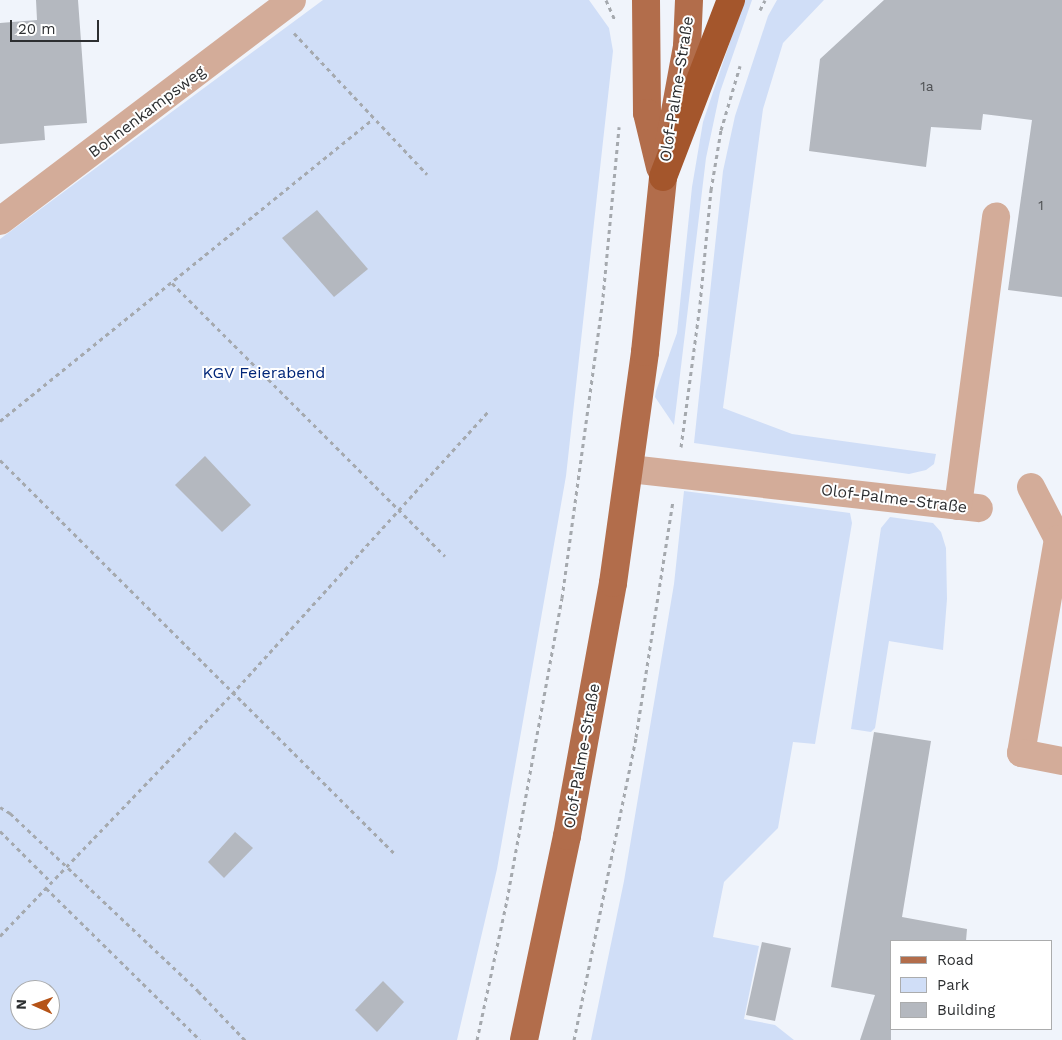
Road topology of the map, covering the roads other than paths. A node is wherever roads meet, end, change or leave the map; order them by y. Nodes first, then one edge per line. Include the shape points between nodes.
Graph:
1 (690, 0) edge
2 (730, 0) edge
3 (644, 4) edge
4 (285, 7) edge
5 (663, 177) junction
6 (996, 216) dead end
7 (0, 221) edge
8 (630, 469) junction
9 (1031, 487) dead end
10 (1060, 539) edge
11 (1062, 761) edge
12 (524, 1040) edge

1 - 5 main road, Olof-Palme-Straße via 686,46
2 - 5 highway
3 - 5 main road, Olof-Palme-Straße via 647,113
4 - 7 lane, Bohnenkampsweg
5 - 8 main road, Olof-Palme-Straße
6 - 8 lane, Olof-Palme-Straße via 968,507
8 - 12 main road, Olof-Palme-Straße via 581,765
9 - 10 lane
10 - 11 lane via 1021,753

